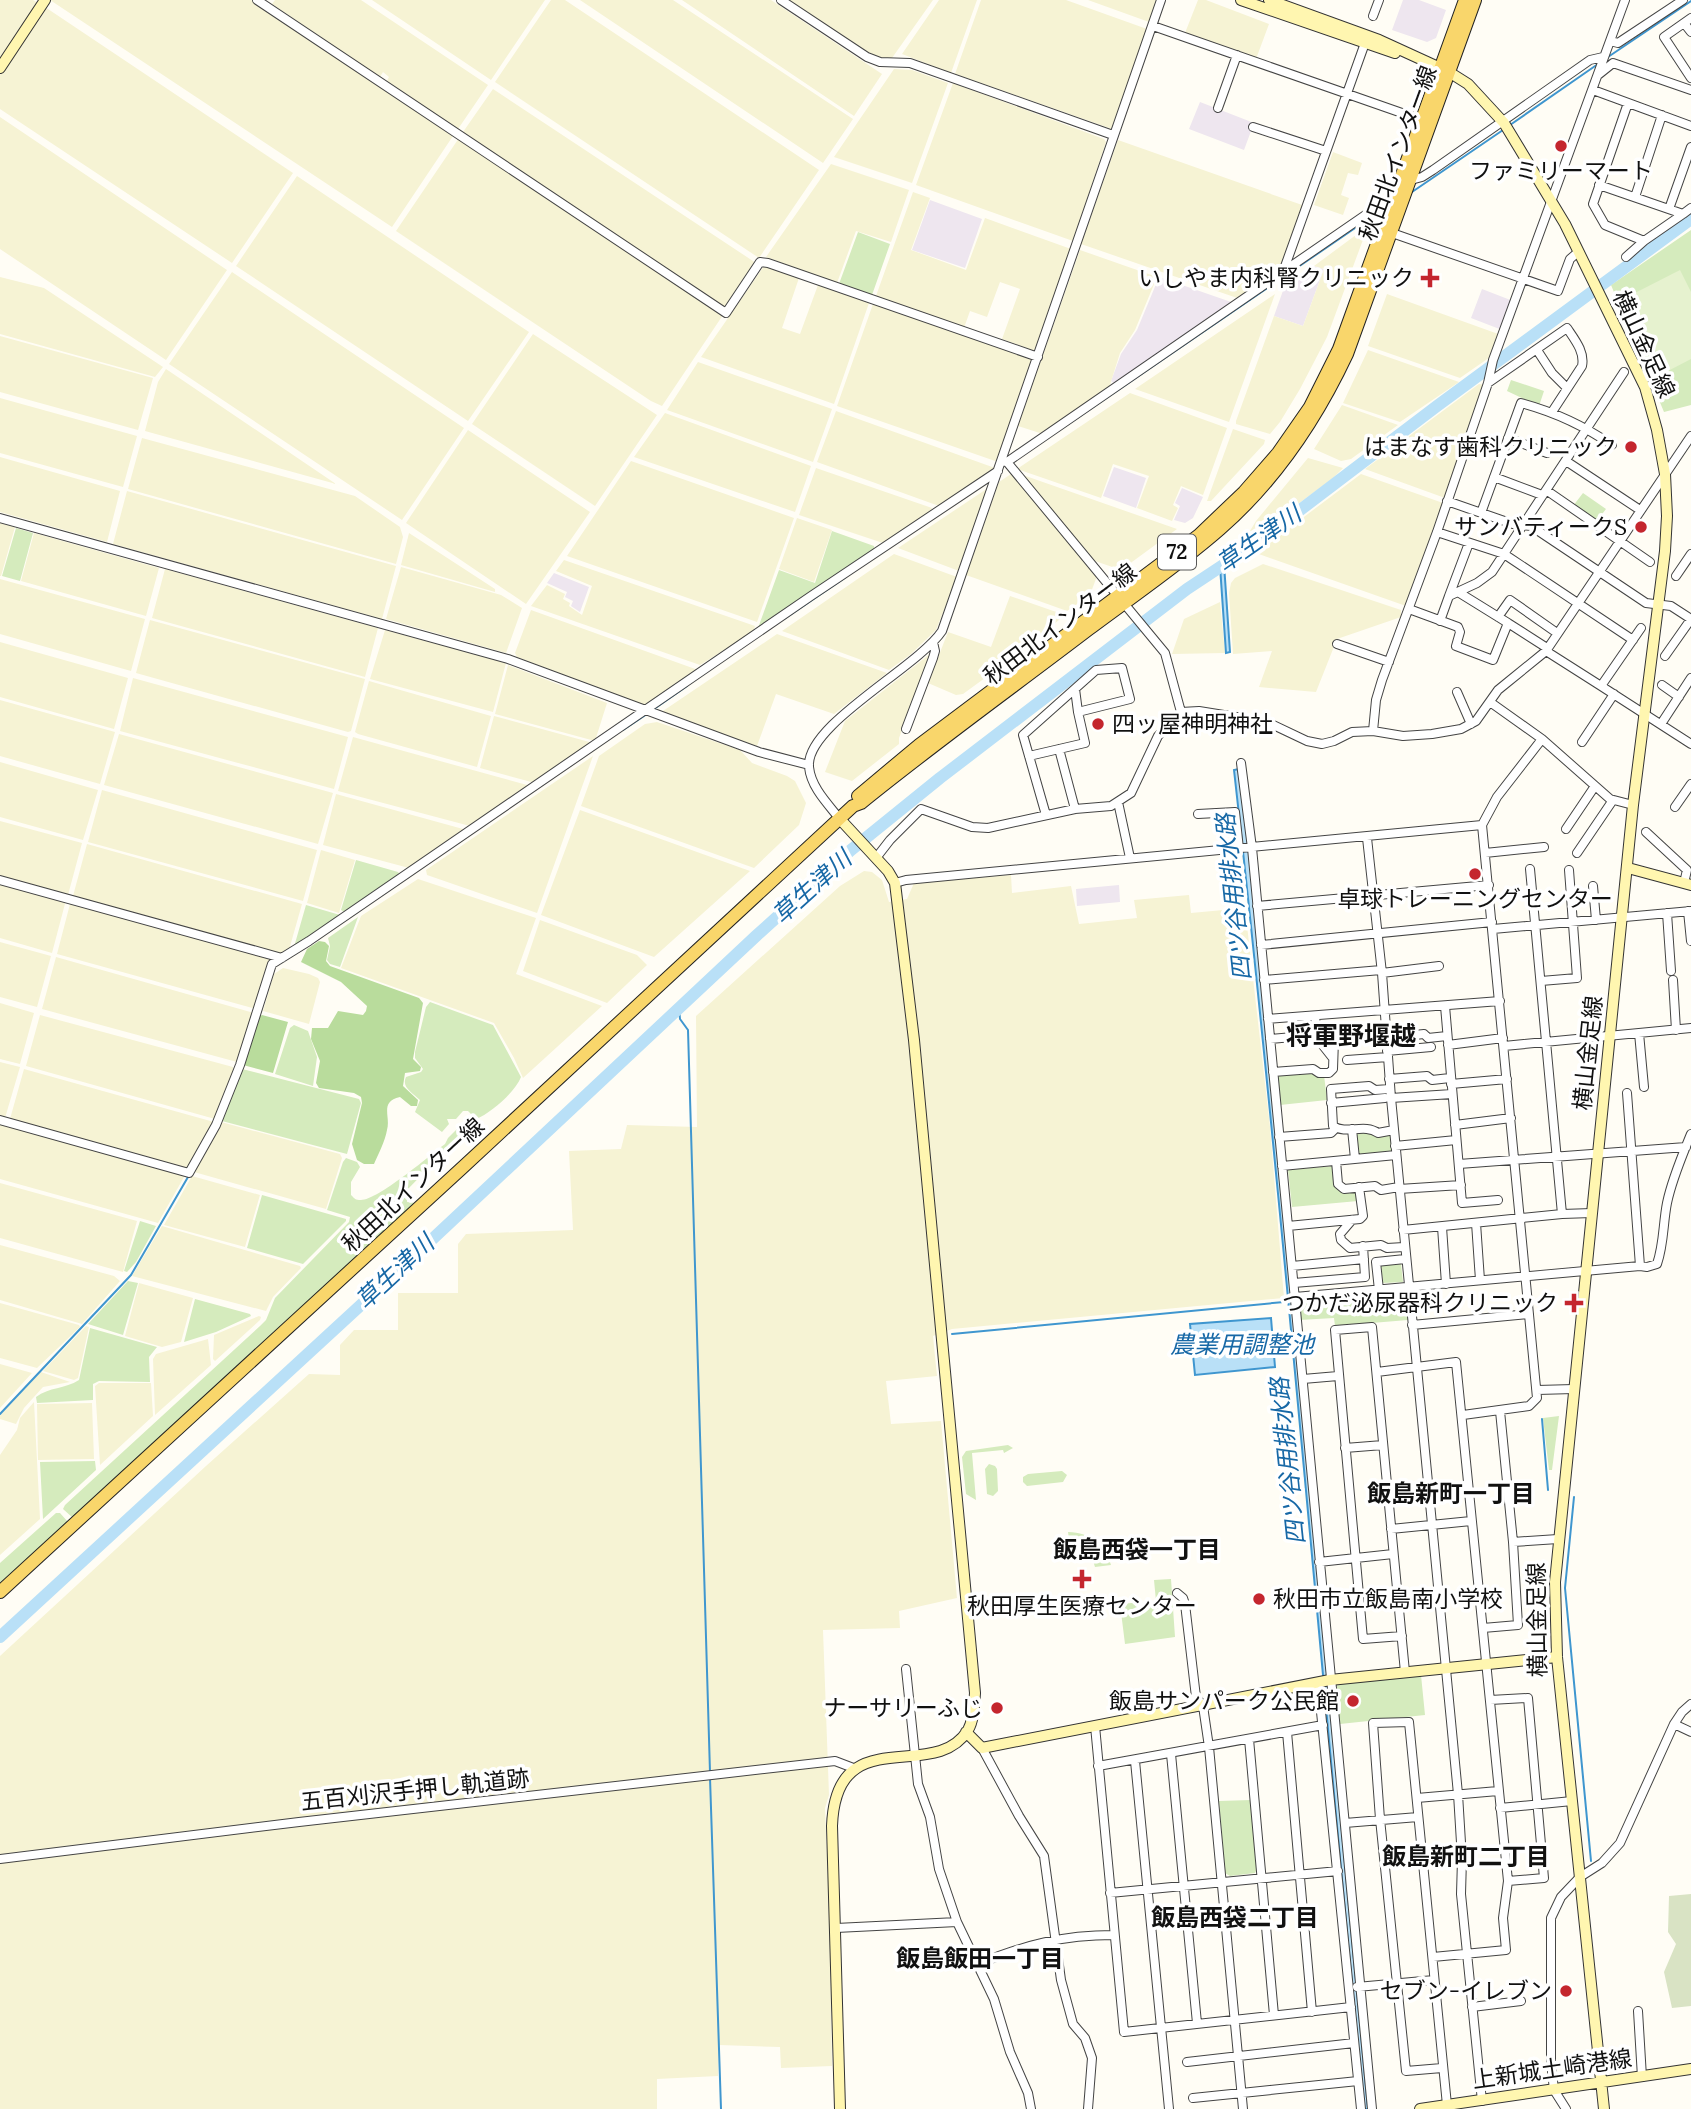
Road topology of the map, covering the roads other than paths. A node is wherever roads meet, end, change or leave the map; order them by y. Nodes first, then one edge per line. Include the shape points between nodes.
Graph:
1 (45, 0) edge
2 (257, 0) edge
3 (781, 0) edge
4 (1161, 0) edge
5 (1241, 0) edge
6 (1269, 0) edge
7 (1379, 0) edge
8 (1465, 0) edge
9 (1475, 0) edge
10 (1625, 0) edge
11 (1683, 0) edge
12 (1373, 16) dead end
13 (1688, 20) edge
14 (1153, 26) junction
15 (1691, 32) edge
16 (1610, 41) junction
17 (1365, 43) junction
18 (1237, 55) junction
19 (1603, 58) junction
20 (0, 68) edge
21 (1445, 70) junction
22 (1599, 71) junction
23 (1691, 78) edge
24 (1691, 89) edge
25 (1593, 90) junction
26 (1346, 94) junction
27 (1628, 103) junction
28 (1218, 108) dead end
29 (1662, 116) junction
30 (1422, 120) junction
31 (1691, 125) edge
32 (1505, 126) junction
33 (1254, 127) dead end
34 (1113, 135) junction
35 (1691, 147) edge
36 (1326, 151) junction
37 (1600, 185) junction
38 (1635, 197) junction
39 (1396, 200) junction
40 (1551, 201) junction
41 (1691, 208) edge
42 (1669, 209) junction
43 (1683, 214) junction
44 (1392, 233) junction
45 (1644, 242) junction
46 (1577, 253) junction
47 (1626, 257) dead end
48 (1283, 272) junction
49 (1524, 280) junction
50 (1537, 350) junction
51 (1038, 357) junction
52 (1624, 372) dead end
53 (1489, 378) junction
54 (1567, 388) junction
55 (1552, 412) junction
56 (1587, 428) junction
57 (1691, 436) edge
58 (1508, 438) junction
59 (1612, 444) dead end
60 (1547, 453) dead end
61 (1566, 461) junction
62 (1007, 463) junction
63 (997, 474) junction
64 (1665, 474) junction
65 (1494, 477) junction
66 (1544, 493) junction
67 (1447, 501) junction
68 (1640, 510) junction
69 (1481, 513) junction
70 (0, 518) edge
71 (1523, 525) junction
72 (1437, 531) junction
73 (1620, 541) junction
74 (1469, 543) junction
75 (1504, 554) junction
76 (1691, 554) edge
77 (1650, 562) dead end
78 (1599, 572) junction
79 (1676, 576) dead end
80 (1458, 592) junction
81 (1449, 597) junction
82 (1121, 599) junction
83 (1658, 603) junction
84 (1579, 604) junction
85 (1409, 610) junction
86 (1498, 617) junction
87 (1691, 619) edge
88 (1440, 621) junction
89 (1508, 623) junction
90 (1641, 628) dead end
91 (1557, 632) junction
92 (1633, 639) junction
93 (933, 642) junction
94 (1337, 644) dead end
95 (1547, 650) junction
96 (1665, 656) dead end
97 (1388, 662) junction
98 (1691, 678) edge
99 (1662, 685) dead end
100 (1601, 686) junction
101 (1074, 689) junction
102 (1457, 692) dead end
103 (1614, 694) junction
104 (1679, 697) junction
105 (1490, 702) junction
106 (647, 712) junction
107 (1078, 712) junction
108 (1181, 712) junction
109 (1645, 713) junction
110 (1471, 724) junction
111 (1661, 724) junction
112 (906, 729) dead end
113 (1373, 731) junction
114 (1542, 739) junction
115 (1582, 742) dead end
116 (1691, 744) edge
117 (1059, 749) junction
118 (1029, 756) junction
119 (1241, 763) dead end
120 (808, 765) junction
121 (1691, 784) edge
122 (1595, 786) junction
123 (1613, 800) junction
124 (1118, 802) junction
125 (1633, 805) junction
126 (1675, 807) dead end
127 (1075, 809) junction
128 (1198, 814) dead end
129 (1046, 815) junction
130 (839, 818) junction
131 (1482, 825) junction
132 (1566, 829) dead end
133 (1646, 832) dead end
134 (1367, 838) junction
135 (1544, 847) dead end
136 (1246, 849) junction
137 (1485, 853) junction
138 (1577, 853) dead end
139 (875, 856) junction
140 (1130, 858) junction
141 (1628, 868) junction
142 (1530, 869) dead end
143 (1569, 870) dead end
144 (0, 880) edge
145 (895, 883) junction
146 (1688, 884) edge
147 (1489, 885) junction
148 (1593, 886) dead end
149 (1373, 895) junction
150 (1258, 906) junction
151 (1690, 911) edge
152 (1667, 913) junction
153 (1623, 918) junction
154 (1596, 920) junction
155 (1573, 922) junction
156 (1492, 926) junction
157 (1536, 926) junction
158 (1378, 935) junction
159 (1691, 941) edge
160 (1261, 945) junction
161 (282, 958) junction
162 (1438, 966) dead end
163 (1382, 971) junction
164 (1264, 980) junction
165 (1541, 981) junction
166 (1500, 1001) junction
167 (1444, 1006) junction
168 (1384, 1010) junction
169 (1315, 1016) junction
170 (1268, 1019) junction
171 (1691, 1028) edge
172 (1676, 1030) junction
173 (1639, 1033) junction
174 (1386, 1036) junction
175 (1611, 1036) junction
176 (1318, 1038) junction
177 (1270, 1039) junction
178 (1334, 1040) junction
179 (1447, 1040) junction
180 (1546, 1040) junction
181 (1504, 1042) junction
182 (1431, 1047) dead end
183 (1387, 1054) junction
184 (1332, 1057) junction
185 (1348, 1060) dead end
186 (1273, 1072) junction
187 (1507, 1079) junction
188 (1451, 1081) junction
189 (1644, 1087) dead end
190 (1389, 1091) junction
191 (1628, 1093) dead end
192 (1452, 1094) junction
193 (1331, 1103) junction
194 (1511, 1118) junction
195 (0, 1120) edge
196 (1455, 1125) junction
197 (1336, 1128) junction
198 (1353, 1129) junction
199 (1394, 1130) junction
200 (1691, 1134) edge
201 (1279, 1137) junction
202 (1456, 1140) junction
203 (1686, 1147) junction
204 (1396, 1151) junction
205 (1631, 1153) junction
206 (1598, 1155) junction
207 (1557, 1158) junction
208 (1355, 1159) junction
209 (1515, 1159) junction
210 (1336, 1161) junction
211 (1459, 1164) junction
212 (1282, 1166) junction
213 (1461, 1185) junction
214 (1359, 1187) junction
215 (1399, 1188) junction
216 (1498, 1200) dead end
217 (1592, 1213) junction
218 (1562, 1214) junction
219 (1352, 1220) junction
220 (1521, 1220) junction
221 (1476, 1223) junction
222 (1288, 1226) junction
223 (1442, 1227) junction
224 (1403, 1230) junction
225 (1363, 1247) junction
226 (1404, 1247) junction
227 (1364, 1259) junction
228 (1405, 1259) junction
229 (1292, 1266) junction
230 (1640, 1266) junction
231 (1587, 1270) junction
232 (1525, 1277) junction
233 (1336, 1279) junction
234 (1480, 1280) junction
235 (1294, 1283) junction
236 (1446, 1284) junction
237 (1408, 1287) junction
238 (1379, 1290) junction
239 (1338, 1293) junction
240 (1295, 1297) junction
241 (1529, 1314) junction
242 (1412, 1325) junction
243 (1416, 1368) junction
244 (1377, 1372) junction
245 (1338, 1376) junction
246 (1303, 1379) junction
247 (1537, 1390) junction
248 (1574, 1390) junction
249 (1500, 1410) junction
250 (1463, 1415) junction
251 (1383, 1445) junction
252 (1345, 1448) junction
253 (1471, 1521) junction
254 (1432, 1526) junction
255 (1391, 1529) junction
256 (1558, 1539) junction
257 (1513, 1542) junction
258 (1393, 1554) junction
259 (1356, 1558) junction
260 (1319, 1562) junction
261 (0, 1592) edge
262 (1177, 1593) dead end
263 (1483, 1628) junction
264 (1402, 1636) junction
265 (1557, 1657) junction
266 (1486, 1664) junction
267 (1445, 1668) junction
268 (906, 1669) dead end
269 (1405, 1672) junction
270 (1325, 1681) junction
271 (1490, 1700) junction
272 (1691, 1704) edge
273 (1203, 1706) junction
274 (1674, 1724) junction
275 (1323, 1725) junction
276 (1096, 1726) junction
277 (966, 1732) junction
278 (1287, 1732) junction
279 (1691, 1732) edge
280 (1249, 1739) junction
281 (1209, 1747) junction
282 (982, 1748) junction
283 (1171, 1754) junction
284 (914, 1755) junction
285 (1135, 1761) junction
286 (1098, 1766) junction
287 (856, 1769) junction
288 (1498, 1791) junction
289 (1458, 1794) junction
290 (1417, 1798) junction
291 (1572, 1801) junction
292 (1538, 1804) junction
293 (1500, 1808) junction
294 (1418, 1817) junction
295 (1380, 1819) junction
296 (1345, 1823) junction
297 (0, 1859) edge
298 (1338, 1871) junction
299 (1298, 1875) junction
300 (1580, 1877) junction
301 (1261, 1878) junction
302 (1507, 1881) junction
303 (1222, 1882) junction
304 (1184, 1885) junction
305 (1147, 1888) junction
306 (1110, 1893) junction
307 (957, 1922) junction
308 (836, 1928) junction
309 (1114, 1935) junction
310 (1054, 1940) junction
311 (1467, 1955) junction
312 (1433, 1957) junction
313 (978, 1964) junction
314 (1434, 1980) junction
315 (1396, 1983) junction
316 (1356, 1987) junction
317 (1521, 2001) dead end
318 (1351, 2007) junction
319 (1472, 2007) junction
320 (1638, 2011) dead end
321 (1312, 2012) junction
322 (1274, 2015) junction
323 (1236, 2019) junction
324 (1197, 2023) junction
325 (1162, 2027) junction
326 (1354, 2043) junction
327 (1238, 2057) junction
328 (1186, 2062) dead end
329 (1442, 2068) junction
330 (1691, 2069) edge
331 (1642, 2077) junction
332 (1358, 2081) junction
333 (1601, 2083) junction
334 (1554, 2090) junction
335 (1241, 2093) junction
336 (1193, 2098) dead end
337 (1447, 2105) junction
338 (1482, 2105) edge
339 (840, 2109) edge
340 (1031, 2109) edge
341 (1088, 2109) edge
342 (1169, 2109) edge
343 (1242, 2109) edge
344 (1361, 2109) edge
345 (1372, 2109) edge
346 (1420, 2109) edge
347 (1566, 2109) edge
348 (1604, 2109) edge

1 - 20 street
2 - 51 street via 726,313 760,262 768,263
3 - 34 street via 867,57 910,63
4 - 14 street
5 - 17 street, 横山金足線
6 - 21 street, 横山金足線
7 - 12 street
8 - 21 main road, 秋田北インター線 / 72
9 - 21 main road, 秋田北インター線 / 72
10 - 16 street
11 - 16 street via 1618,43
13 - 15 street
13 - 23 street via 1664,37
14 - 18 street
14 - 34 street
16 - 19 street
17 - 21 street, 横山金足線
17 - 26 street
18 - 26 street
18 - 28 street
19 - 22 street
19 - 32 street via 1590,60
21 - 30 main road, 秋田北インター線 / 72
21 - 32 street, 横山金足線 via 1468,84
21 - 39 main road, 秋田北インター線 / 72
22 - 24 street via 1613,63
22 - 25 street
25 - 27 street
25 - 40 street
26 - 30 street
26 - 36 street
27 - 29 street
27 - 37 street
29 - 31 street
29 - 38 street
30 - 39 main road, 秋田北インター線 / 72
32 - 39 street via 1422,177
32 - 40 street, 横山金足線
33 - 36 street
34 - 51 street
35 - 42 street
36 - 48 street
37 - 38 street
37 - 45 street via 1593,204 1605,225
38 - 42 street
39 - 44 main road, 秋田北インター線 / 72
39 - 48 street via 1374,209
39 - 82 main road, 秋田北インター線 / 72 via 1339,349 1297,427 1255,481 1220,516
40 - 46 street, 横山金足線
40 - 49 street
41 - 43 street
42 - 43 street
43 - 45 street
44 - 49 street
44 - 82 main road, 秋田北インター線 / 72 via 1347,354 1294,447 1222,528
45 - 47 street
46 - 49 street via 1558,292
46 - 64 street, 横山金足線 via 1645,387
48 - 62 street
49 - 53 street
50 - 53 street
50 - 54 street
50 - 54 street via 1567,328 1584,359
51 - 62 street
52 - 56 street
53 - 67 street
54 - 55 street
55 - 56 street
55 - 58 street via 1521,403
56 - 59 street
56 - 61 street
57 - 64 street
58 - 60 street
58 - 65 street
61 - 66 street
61 - 68 street
62 - 63 street
62 - 82 street
63 - 93 street via 942,631
63 - 106 street
64 - 68 street
64 - 83 street, 横山金足線 via 1667,516
65 - 66 street
65 - 69 street
66 - 71 street
66 - 73 street
67 - 69 street
67 - 72 street
68 - 73 street
69 - 71 street
70 - 106 street via 508,659
71 - 75 street
71 - 78 street
72 - 74 street
72 - 85 street
73 - 77 street
73 - 78 street
74 - 75 street
74 - 81 street
75 - 80 street via 1492,572
75 - 84 street
76 - 79 street
78 - 83 street via 1646,603
78 - 84 street
80 - 81 street
80 - 86 street
81 - 88 street
82 - 108 street via 1165,653
82 - 130 main road, 秋田北インター線 / 72 via 919,745
83 - 87 street
83 - 109 street, 横山金足線
84 - 91 street
84 - 92 street
85 - 88 street
85 - 97 street
86 - 89 street
86 - 91 street via 1510,600
87 - 96 street
88 - 89 street via 1458,627 1456,646 1493,660
89 - 95 street
90 - 92 street
91 - 95 street
92 - 100 street
93 - 112 street via 935,652
93 - 120 street via 829,727 810,753
94 - 97 street
95 - 100 street
95 - 105 street
97 - 113 street via 1376,700
98 - 104 street
99 - 104 street
100 - 103 street
101 - 107 street
101 - 107 street via 1096,670 1122,668 1130,699
101 - 118 street via 1023,735
102 - 110 street
103 - 109 street
103 - 115 street
104 - 111 street
105 - 110 street
105 - 114 street
106 - 120 street
106 - 161 street
107 - 117 street via 1085,743
108 - 113 street via 1199,710 1267,722 1322,744 1352,732
108 - 124 street via 1158,736 1131,793
109 - 111 street
109 - 125 street, 横山金足線
110 - 113 street via 1432,734
111 - 116 street
114 - 122 street
114 - 131 street via 1497,797
117 - 118 street
117 - 127 street
118 - 129 street
119 - 136 street
120 - 130 street via 818,792
121 - 126 street
122 - 123 street
122 - 132 street
123 - 125 street
123 - 138 street
124 - 127 street
124 - 140 street
125 - 141 street, 横山金足線
127 - 129 street
128 - 136 street via 1235,812
129 - 139 street via 988,828 921,809
130 - 139 street
130 - 261 main road, 秋田北インター線 / 72
131 - 134 street
131 - 137 street
133 - 146 street via 1687,870
134 - 136 street
134 - 149 street
135 - 137 street
136 - 140 street
136 - 150 street
137 - 147 street
139 - 145 street
140 - 145 street
141 - 146 street
141 - 153 street, 横山金足線
142 - 157 street
143 - 155 street
144 - 161 street
145 - 277 street via 922,1120 975,1693
147 - 149 street
147 - 156 street
148 - 154 street
149 - 150 street
149 - 158 street
150 - 160 street
151 - 152 street
151 - 159 street
152 - 153 street
152 - 172 street
153 - 154 street
153 - 175 street, 横山金足線
154 - 155 street
155 - 157 street
155 - 165 street via 1577,978
156 - 157 street
156 - 158 street
156 - 166 street
157 - 165 street
158 - 160 street
158 - 163 street
160 - 164 street
161 - 195 street via 268,973 240,1065 216,1125 189,1173
162 - 163 street
163 - 164 street
163 - 168 street
164 - 170 street
165 - 180 street
166 - 167 street
166 - 181 street
167 - 168 street
167 - 179 street
168 - 169 street
168 - 174 street
169 - 170 street
169 - 176 street
170 - 177 street
171 - 172 street
172 - 173 street
173 - 175 street
173 - 189 street
174 - 178 street
174 - 179 street via 1424,1034
174 - 183 street
175 - 180 street
175 - 206 street, 横山金足線
176 - 177 street
176 - 178 street
176 - 184 street
177 - 186 street
178 - 184 street
179 - 181 street
179 - 188 street
180 - 181 street
180 - 207 street
181 - 187 street
182 - 183 street
183 - 185 street
183 - 190 street
184 - 186 street via 1329,1073 1313,1069
186 - 201 street
187 - 188 street
187 - 194 street
188 - 190 street via 1427,1076
188 - 192 street
190 - 192 street
190 - 193 street
190 - 193 street via 1369,1086 1331,1089
190 - 199 street
191 - 205 street
192 - 196 street
193 - 197 street
194 - 196 street
194 - 209 street
196 - 202 street
197 - 198 street
197 - 201 street via 1331,1133
198 - 199 street
198 - 208 street
199 - 204 street
200 - 203 street
201 - 212 street
202 - 204 street
202 - 211 street
203 - 205 street
203 - 230 street via 1667,1203 1657,1264
204 - 208 street
204 - 215 street
205 - 206 street
205 - 230 street
206 - 207 street
206 - 217 street, 横山金足線
207 - 209 street
207 - 218 street
208 - 210 street
209 - 211 street
209 - 220 street
210 - 212 street
210 - 214 street via 1338,1184 1344,1189
211 - 213 street
212 - 222 street
213 - 215 street
213 - 216 street via 1462,1203
214 - 215 street
214 - 219 street via 1363,1216
215 - 224 street
217 - 218 street
217 - 231 street, 横山金足線
218 - 220 street
219 - 222 street
219 - 225 street via 1340,1234 1341,1240 1350,1248
220 - 221 street
220 - 232 street
221 - 223 street
221 - 234 street
222 - 229 street
223 - 224 street
223 - 236 street
224 - 226 street
225 - 226 street
225 - 227 street
226 - 228 street
227 - 229 street
227 - 233 street via 1366,1277
228 - 237 street
228 - 238 street via 1376,1262
229 - 235 street
230 - 231 street
231 - 232 street
231 - 248 street, 横山金足線
232 - 234 street
232 - 241 street
233 - 235 street
233 - 239 street
234 - 236 street
235 - 240 street
236 - 237 street
237 - 238 street
237 - 242 street
238 - 239 street
239 - 240 street
240 - 246 street
241 - 242 street
241 - 247 street
242 - 243 street
243 - 244 street
243 - 250 street via 1456,1362
243 - 254 street
244 - 245 street via 1372,1327 1335,1329
244 - 251 street
245 - 246 street
245 - 252 street
246 - 260 street
247 - 248 street
247 - 249 street via 1529,1406
248 - 256 street, 横山金足線
249 - 250 street
249 - 257 street
250 - 253 street
251 - 252 street
251 - 255 street
252 - 259 street
253 - 254 street
253 - 263 street
254 - 255 street
254 - 267 street
255 - 258 street
256 - 257 street
256 - 265 street, 横山金足線
257 - 263 street via 1518,1625
258 - 259 street
258 - 264 street
259 - 260 street
259 - 264 street via 1363,1639
260 - 270 street
262 - 273 street via 1185,1604 1196,1697
263 - 266 street
264 - 269 street
265 - 266 street
265 - 291 street, 横山金足線
266 - 267 street
266 - 271 street
267 - 269 street
267 - 289 street
268 - 284 street
269 - 270 street
270 - 273 street
270 - 275 street
270 - 296 street
271 - 288 street
271 - 292 street via 1528,1698
272 - 274 street
273 - 276 street
273 - 281 street
274 - 279 street
274 - 300 street via 1620,1843 1602,1863
275 - 278 street
275 - 298 street
276 - 282 street
276 - 286 street
277 - 282 street
277 - 284 street via 944,1750
278 - 280 street
278 - 299 street
280 - 281 street
280 - 301 street
281 - 283 street
281 - 303 street
282 - 310 street via 1044,1856
283 - 285 street
283 - 304 street
284 - 287 street via 882,1758
284 - 307 street via 939,1869
285 - 286 street
285 - 305 street
286 - 306 street
287 - 297 street, 五百刈沢手押し軌道跡 via 835,1761
287 - 308 street via 841,1787 833,1812
288 - 289 street
288 - 293 street
289 - 290 street
289 - 311 street
290 - 294 street
290 - 295 street via 1409,1722 1373,1723
291 - 292 street
291 - 300 street, 横山金足線
292 - 293 street
292 - 302 street via 1544,1878
293 - 302 street
294 - 295 street
294 - 312 street
295 - 296 street
295 - 315 street
296 - 316 street
298 - 299 street
298 - 316 street
299 - 301 street
299 - 321 street
300 - 333 street, 横山金足線
300 - 334 street via 1561,1897 1551,1918 1550,2062
301 - 303 street
301 - 322 street
302 - 311 street via 1503,1910 1506,1950
303 - 304 street
303 - 323 street
304 - 305 street
304 - 324 street
305 - 306 street
305 - 325 street
306 - 309 street
307 - 308 street
307 - 313 street
308 - 339 street
309 - 310 street
309 - 325 street via 1124,2032
310 - 313 street via 1028,1944
310 - 341 street via 1073,2024 1085,2038 1092,2059
311 - 312 street
311 - 319 street
312 - 314 street
313 - 340 street
314 - 315 street
314 - 329 street
315 - 316 street
315 - 329 street via 1406,2071
316 - 318 street
316 - 345 street
317 - 319 street
318 - 321 street
318 - 326 street
319 - 338 street
320 - 331 street
321 - 322 street
322 - 323 street
323 - 324 street
323 - 327 street
324 - 325 street
325 - 342 street
326 - 327 street
326 - 332 street
327 - 328 street
327 - 335 street
329 - 337 street
330 - 331 street, 上新城土崎港線
331 - 333 street, 上新城土崎港線
332 - 335 street
332 - 344 street
333 - 334 street, 上新城土崎港線
333 - 348 street, 横山金足線
334 - 338 street, 上新城土崎港線
334 - 347 street
335 - 336 street
335 - 343 street
337 - 338 street, 上新城土崎港線
337 - 346 street, 上新城土崎港線

